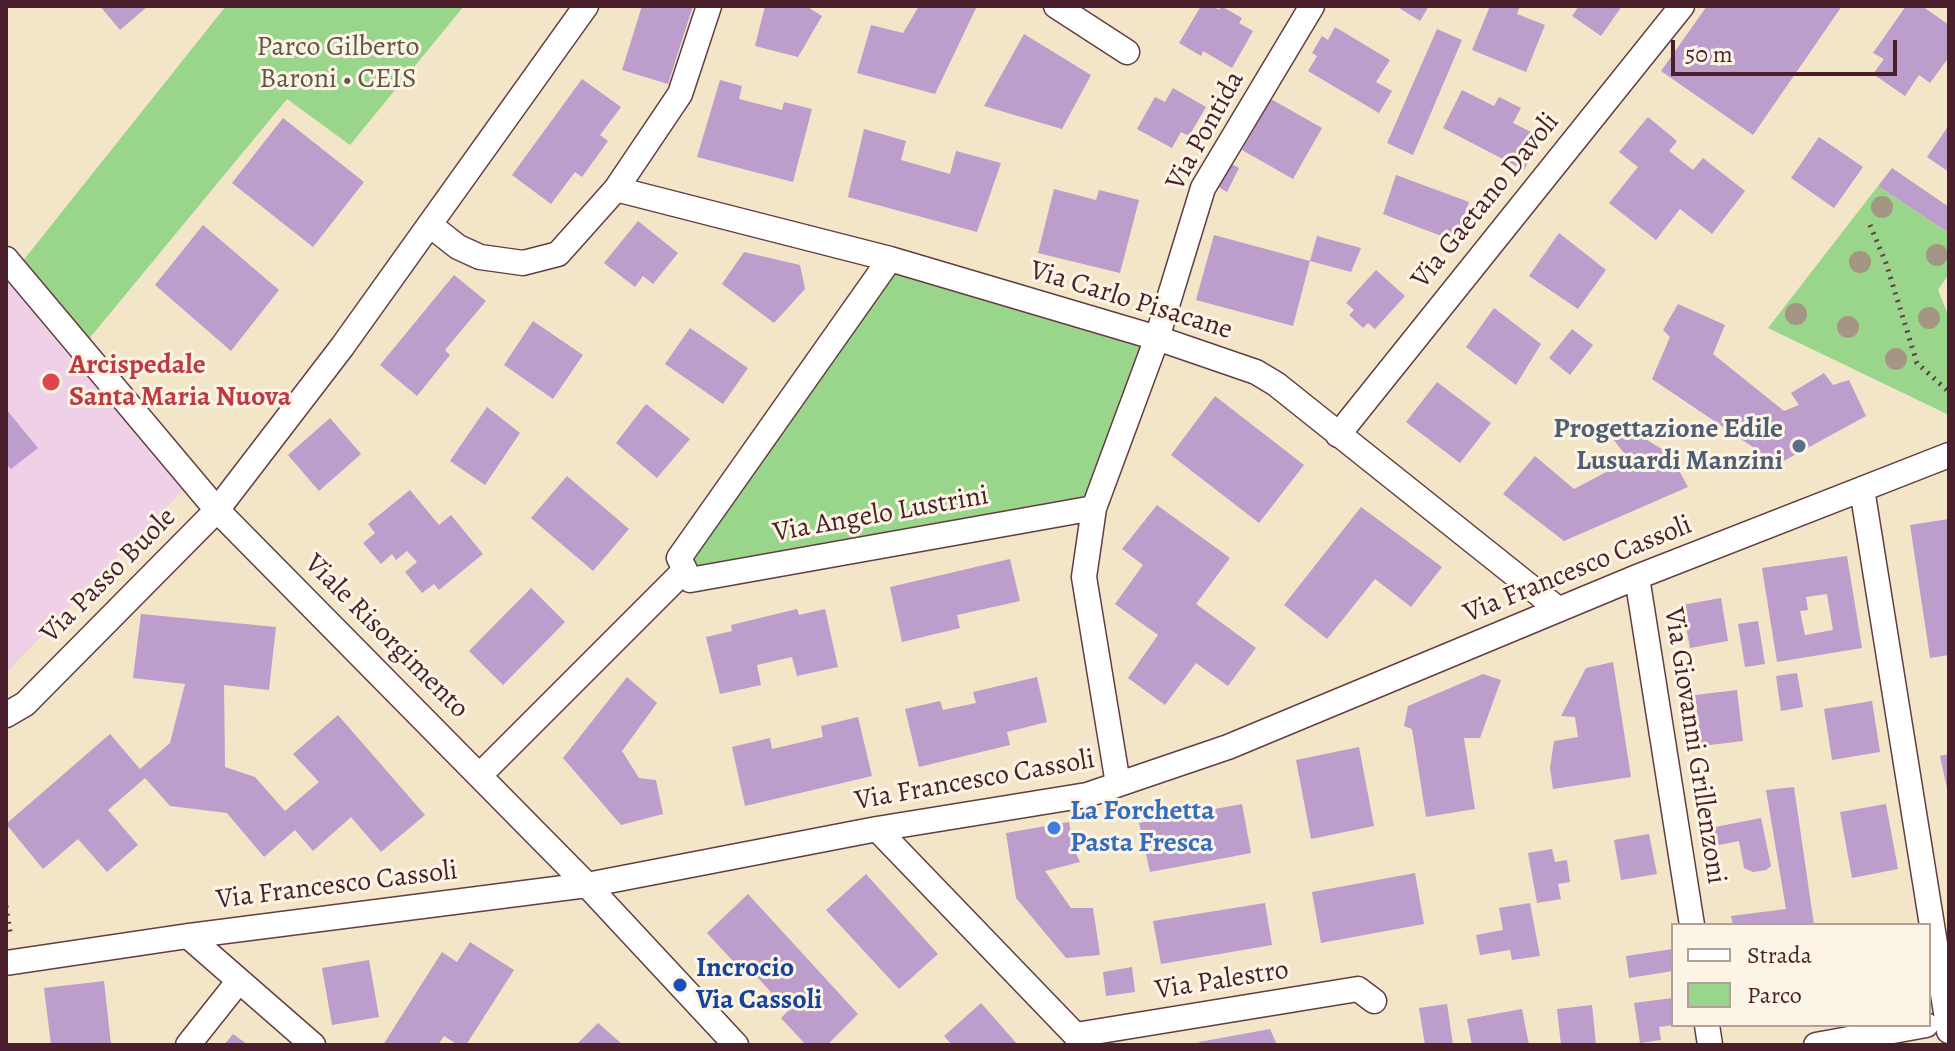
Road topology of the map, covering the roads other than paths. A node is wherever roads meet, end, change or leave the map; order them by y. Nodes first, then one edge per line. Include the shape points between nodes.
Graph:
1 (586, 6) edge
2 (709, 6) edge
3 (1056, 6) edge
4 (1312, 6) edge
5 (1682, 6) edge
6 (1127, 52) dead end
7 (616, 189) junction
8 (430, 225) junction
9 (6, 259) edge
10 (890, 259) junction
11 (1157, 338) junction
12 (1338, 435) junction
13 (1949, 455) edge
14 (1862, 489) junction
15 (1094, 508) junction
16 (217, 510) junction
17 (685, 570) junction
18 (1637, 577) junction
19 (1558, 609) junction
20 (6, 715) edge
21 (480, 775) junction
22 (1118, 784) junction
23 (877, 829) junction
24 (587, 885) junction
25 (1692, 923) edge
26 (1925, 923) edge
27 (188, 936) junction
28 (6, 963) edge
29 (1931, 963) edge
30 (238, 982) junction
31 (1374, 1001) dead end
32 (1940, 1025) edge
33 (1928, 1027) edge
34 (1080, 1040) edge
35 (188, 1045) edge
36 (313, 1045) edge
37 (736, 1045) edge
38 (1816, 1045) edge

1 - 8 street, Via Passo Buole
2 - 7 street via 680,94
3 - 6 street
4 - 11 street, Via Pontida via 1203,188
5 - 12 street, Via Gaetano Davoli
7 - 8 street via 566,247 546,259 523,263 480,257
7 - 10 street, Via Carlo Pisacane
8 - 16 street, Via Passo Buole
9 - 16 street, Viale Risorgimento
10 - 11 street, Via Carlo Pisacane
10 - 17 street via 679,558
11 - 12 street, Via Carlo Pisacane via 1262,375
11 - 15 street
12 - 19 street, Via Carlo Pisacane
13 - 14 street, Via Francesco Cassoli
14 - 18 street, Via Francesco Cassoli
14 - 26 street
15 - 17 street, Via Angelo Lustrini via 690,580
15 - 22 street via 1084,577
16 - 20 street, Via Passo Buole via 25,704
16 - 21 street, Viale Risorgimento
17 - 21 street
18 - 19 street, Via Francesco Cassoli
18 - 25 street, Via Giovanni Grillenzoni
19 - 22 street, Via Francesco Cassoli via 1228,747
21 - 24 street, Viale Risorgimento
22 - 23 street, Via Francesco Cassoli via 1087,795
23 - 24 street, Via Francesco Cassoli
23 - 34 street, Via Palestro
24 - 27 street, Via Francesco Cassoli
24 - 37 street, Viale Risorgimento
27 - 28 street, Via Francesco Cassoli
27 - 30 street
29 - 32 street
30 - 35 street
30 - 36 street
31 - 34 street, Via Palestro via 1358,989
33 - 38 street

